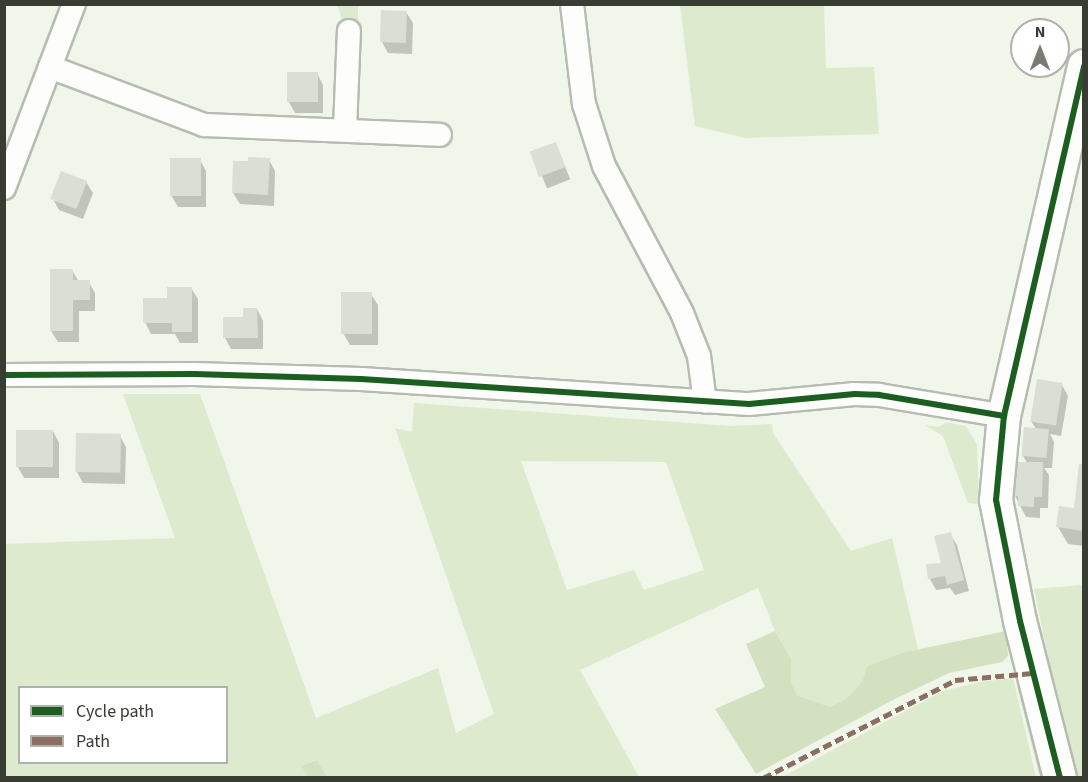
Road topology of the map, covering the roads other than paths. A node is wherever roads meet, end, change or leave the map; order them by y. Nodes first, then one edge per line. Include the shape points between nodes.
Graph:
1 (74, 4) edge
2 (572, 4) edge
3 (349, 31) dead end
4 (1083, 66) edge
5 (50, 67) junction
6 (345, 129) junction
7 (440, 135) dead end
8 (7, 175) edge
9 (4, 375) edge
10 (705, 402) junction
11 (1004, 416) junction
12 (1060, 777) edge

1 - 5 street
2 - 10 street via 584,104 604,166 682,313 699,356
3 - 6 street
4 - 11 street
5 - 6 street via 204,125
5 - 8 street
6 - 7 street
9 - 10 street via 349,378
10 - 11 street via 770,403 871,395
11 - 12 street via 996,500 1020,621

